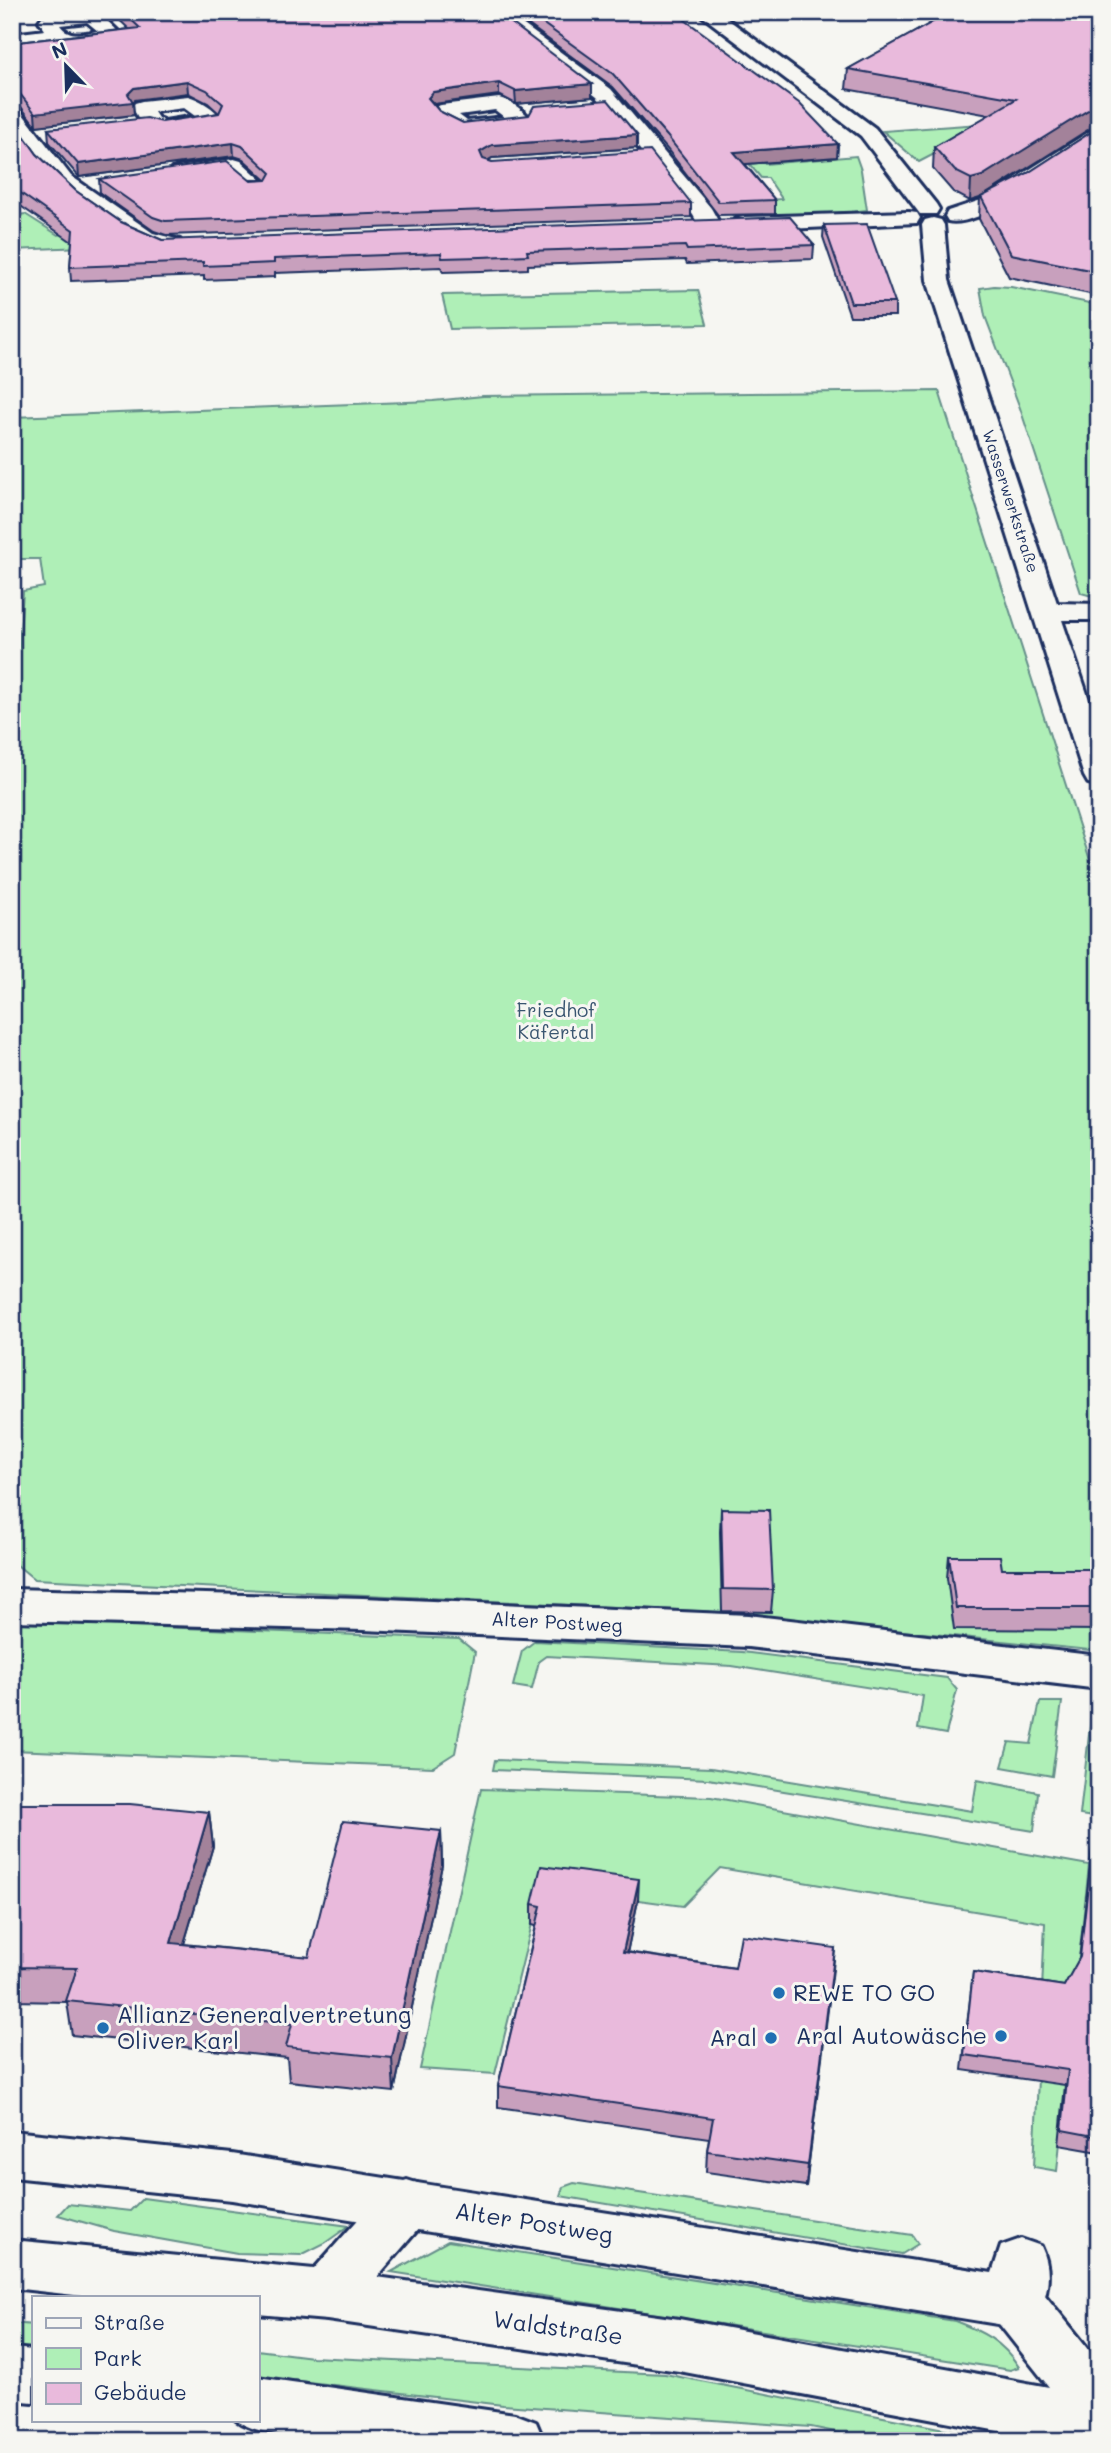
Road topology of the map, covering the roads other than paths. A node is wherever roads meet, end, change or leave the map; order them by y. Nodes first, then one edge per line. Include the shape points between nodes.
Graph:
1 (494, 12) edge
2 (706, 12) edge
3 (57, 34) dead end
4 (12, 40) edge
5 (615, 104) junction
6 (589, 106) edge
7 (537, 111) edge
8 (12, 113) edge
9 (511, 113) dead end
10 (150, 122) edge
11 (124, 125) edge
12 (56, 133) edge
13 (1099, 134) edge
14 (30, 136) junction
15 (658, 155) junction
16 (630, 157) edge
17 (153, 176) edge
18 (100, 183) edge
19 (73, 187) junction
20 (259, 188) edge
21 (932, 217) junction
22 (710, 226) junction
23 (683, 227) edge
24 (196, 244) edge
25 (1047, 611) junction
26 (1099, 612) edge
27 (1099, 776) edge
28 (12, 1605) edge
29 (1099, 1673) edge
30 (12, 2154) edge
31 (407, 2203) junction
32 (12, 2264) edge
33 (327, 2295) junction
34 (12, 2374) edge
35 (32, 2376) edge
36 (259, 2403) edge
37 (1099, 2406) edge
38 (1099, 2423) edge
39 (515, 2441) edge

1 - 5 street
2 - 21 street via 868,132
3 - 4 street
5 - 6 street
5 - 15 street
7 - 9 street
8 - 14 street
10 - 11 street
12 - 14 street
13 - 21 street via 989,205
14 - 19 street
15 - 16 street
15 - 22 street
17 - 20 street via 234,165
18 - 19 street
19 - 24 street via 152,242
21 - 22 street
21 - 25 street, Wasserwerkstraße via 938,280
22 - 23 street
25 - 26 street
25 - 27 street, Wasserwerkstraße
28 - 29 street, Alter Postweg via 748,1631
30 - 31 street, Alter Postweg via 232,2177
31 - 33 street
31 - 37 street, Alter Postweg via 1018,2282
32 - 33 street, Waldstraße
33 - 38 street, Waldstraße via 679,2345
34 - 35 street
36 - 39 street

